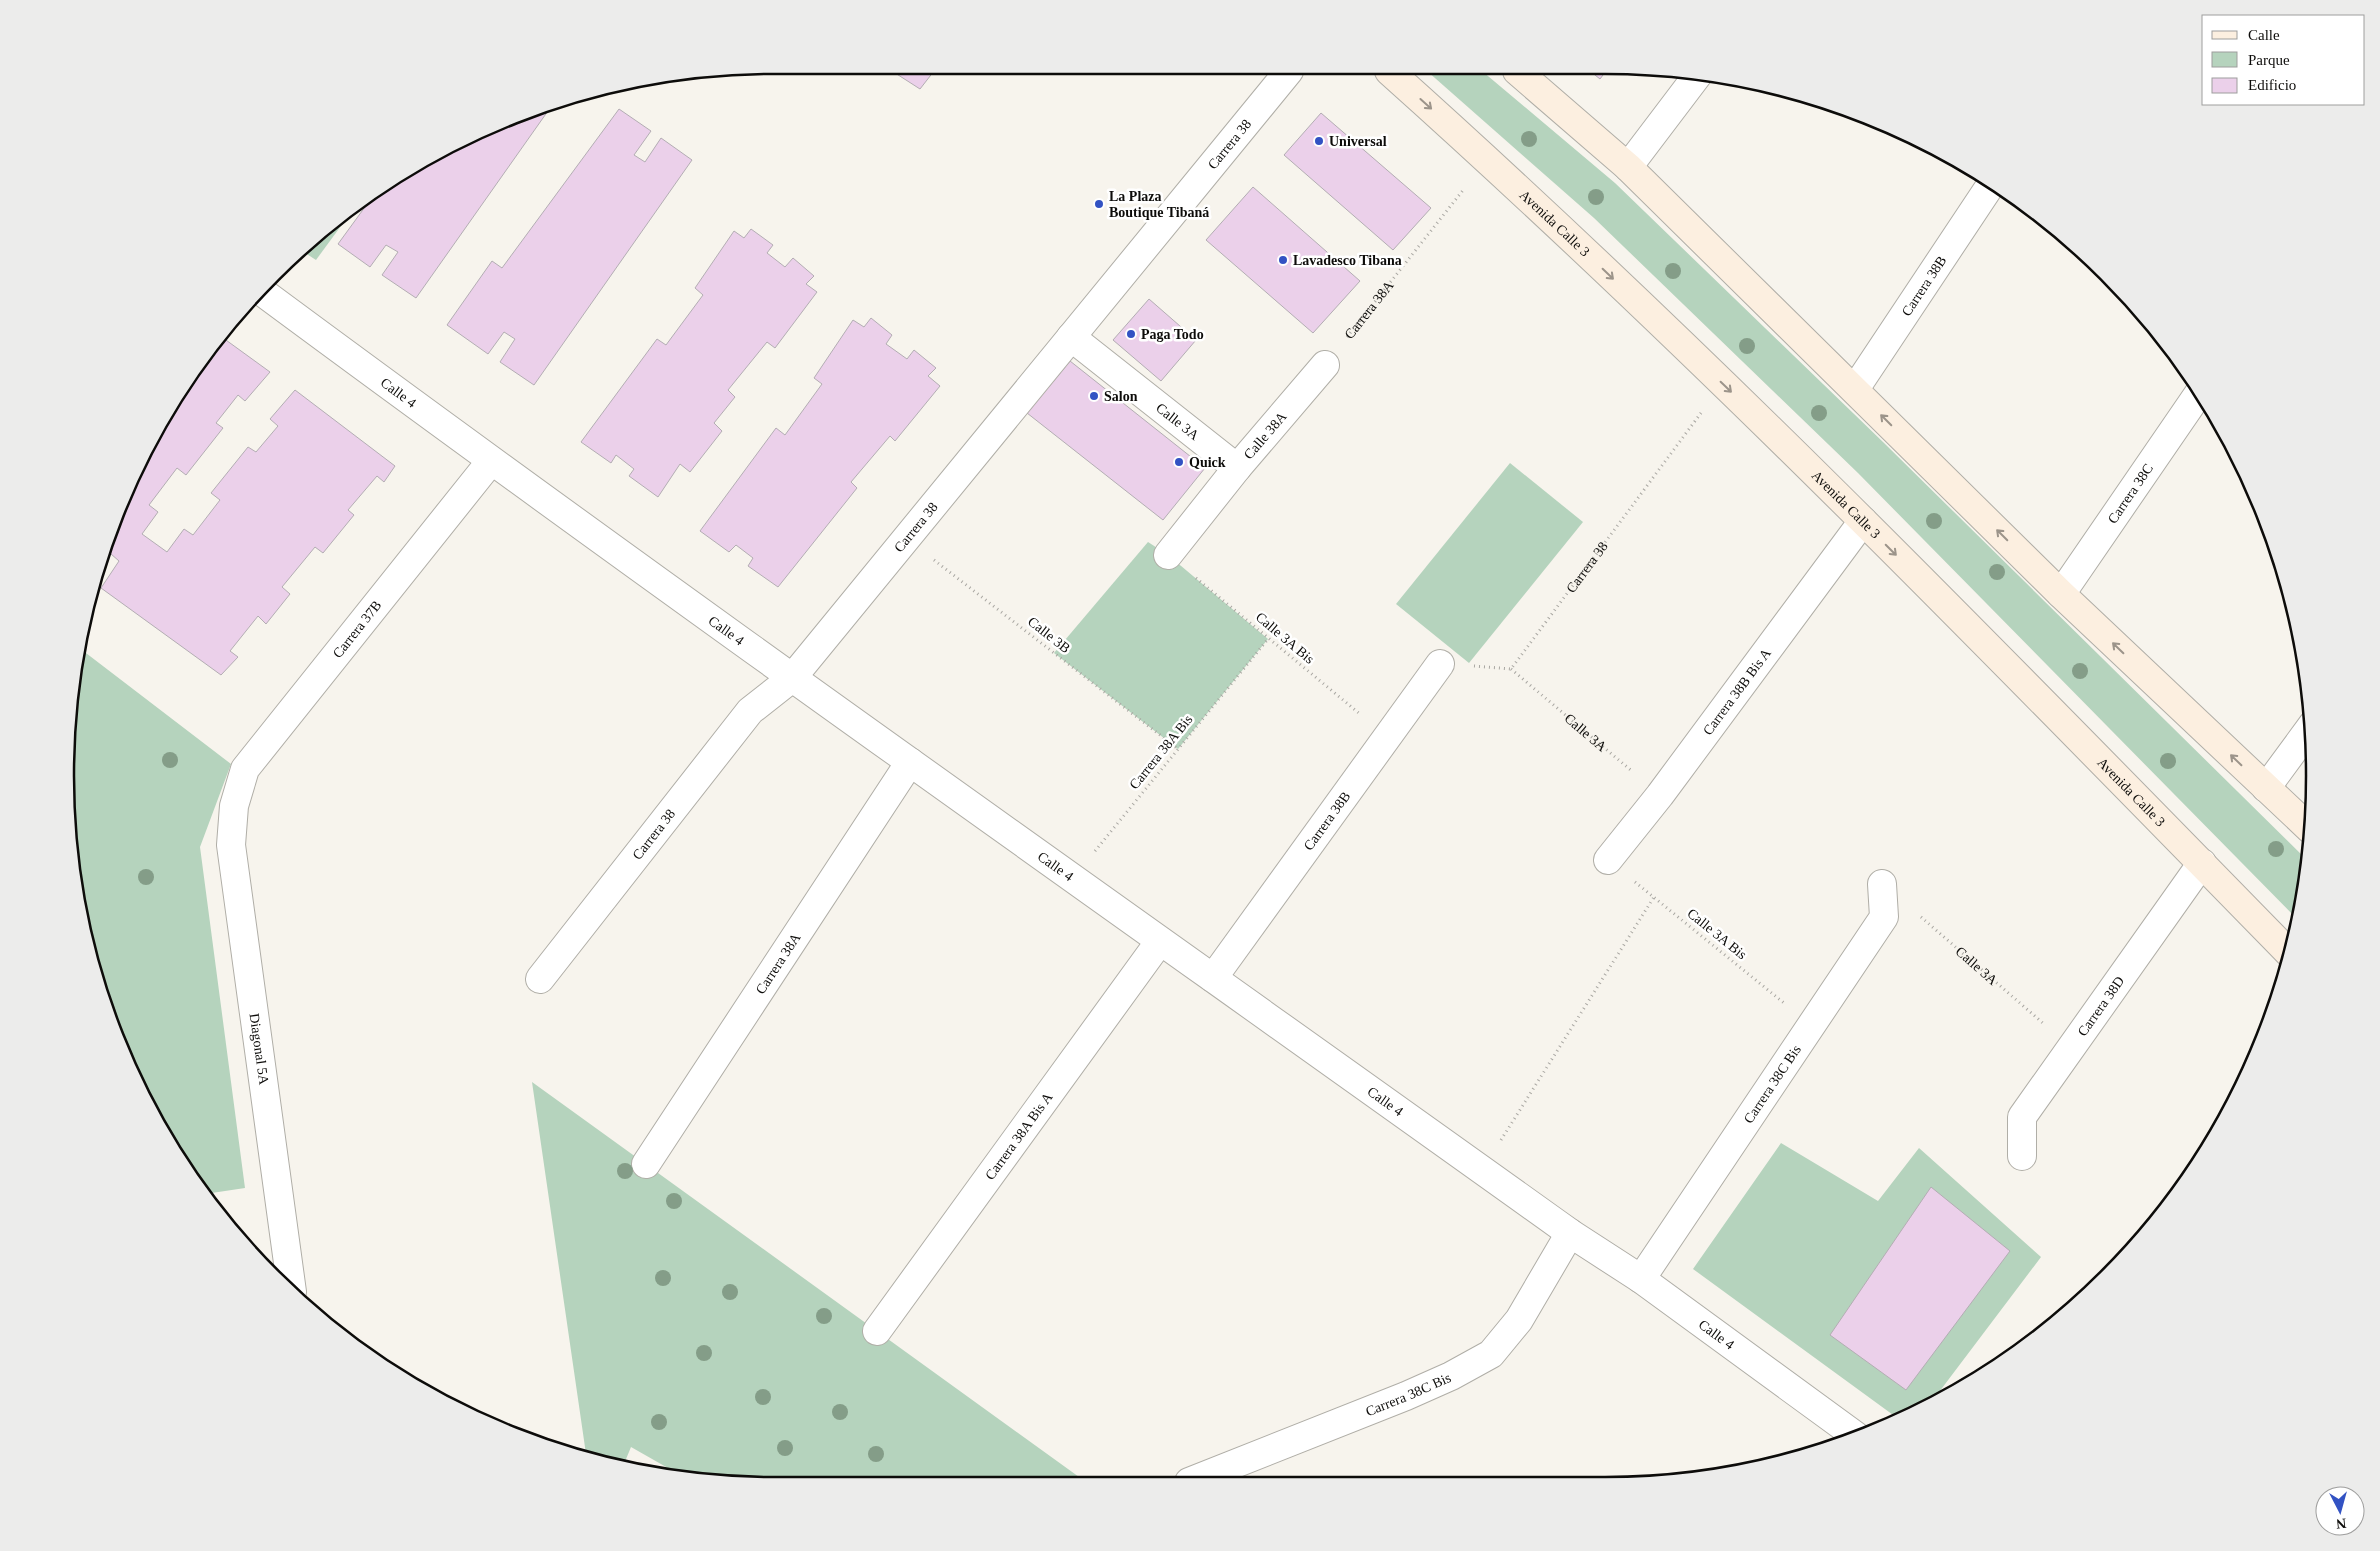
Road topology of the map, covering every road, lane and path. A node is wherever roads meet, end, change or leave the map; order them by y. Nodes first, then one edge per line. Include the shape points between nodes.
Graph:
1 (1287, 74) edge
2 (1393, 74) edge
3 (1520, 74) edge
4 (1694, 80) edge
5 (1628, 167) junction
6 (1468, 183) dead end
7 (1989, 189) edge
8 (265, 294) edge
9 (1071, 337) junction
10 (1325, 365) joint
11 (1855, 389) junction
12 (2195, 398) edge
13 (1704, 408) dead end
14 (491, 461) junction
15 (1237, 468) junction
16 (1863, 521) junction
17 (906, 539) junction
18 (1168, 555) joint
19 (2061, 594) junction
20 (1268, 639) junction
21 (1440, 664) joint
22 (1510, 669) junction
23 (792, 678) junction
24 (2305, 735) edge
25 (1388, 737) junction
26 (1178, 749) junction
27 (910, 762) junction
28 (2266, 788) junction
29 (1660, 794) junction
30 (234, 806) joint
31 (2305, 824) edge
32 (1608, 860) joint
33 (2202, 863) junction
34 (1073, 878) junction
35 (1882, 884) joint
36 (1654, 897) junction
37 (1160, 941) junction
38 (2284, 948) edge
39 (1213, 978) junction
40 (540, 979) dead end
41 (1812, 1025) junction
42 (2071, 1048) junction
43 (2022, 1156) dead end
44 (646, 1164) dead end
45 (1482, 1170) junction
46 (1570, 1233) junction
47 (1642, 1279) junction
48 (291, 1283) edge
49 (877, 1331) dead end
50 (1851, 1432) edge
51 (1202, 1477) edge

1 - 9 street, Carrera 38
2 -> 16 main road, Avenida Calle 3 via 1495,166
3 - 5 main road
4 - 5 street
5 - 11 main road
6 - 10 path, Carrera 38A
7 - 11 street, Carrera 38B
8 - 14 street, Calle 4
9 - 15 street, Calle 3A
9 - 17 street, Carrera 38
10 - 15 street, Calle 38A
19 -> 11 main road
12 - 19 street, Carrera 38C
13 - 22 path, Carrera 38
14 - 23 street, Calle 4
14 - 30 street, Carrera 37B via 245,769
15 - 18 street, Calle 38A
16 - 29 street, Carrera 38B Bis A
16 -> 33 main road, Avenida Calle 3
17 - 23 street, Carrera 38
17 - 26 path, Calle 3B
18 - 20 path, Calle 3A Bis
28 -> 19 main road
20 - 25 path, Calle 3A Bis
20 - 26 path, Carrera 38A Bis
21 - 22 path
21 - 25 street, Carrera 38B
22 - 29 path, Calle 3A
23 - 27 street, Calle 4
23 - 40 street, Carrera 38 via 750,710
24 - 28 street
25 - 39 street, Carrera 38B
26 - 34 path, Carrera 38A Bis
27 - 34 street, Calle 4
27 - 44 street, Carrera 38A
28 - 31 main road
29 - 32 street, Carrera 38B Bis A
30 - 48 street, Diagonal 5A via 231,845
32 - 36 path, Calle 3A Bis
33 - 38 main road, Avenida Calle 3
33 - 42 street, Carrera 38D
34 - 37 street, Calle 4
35 - 41 street, Carrera 38C Bis via 1884,918
35 - 42 path, Calle 3A
36 - 41 path, Calle 3A Bis
36 - 45 path
37 - 39 street, Calle 4
37 - 49 street, Carrera 38A Bis A
39 - 45 street, Calle 4
41 - 47 street, Carrera 38C Bis
42 - 43 street, Carrera 38D via 2022,1117
45 - 46 street, Calle 4
46 - 47 street, Calle 4
46 - 51 street, Carrera 38C Bis via 1519,1320 1491,1354 1406,1396
47 - 50 street, Calle 4

